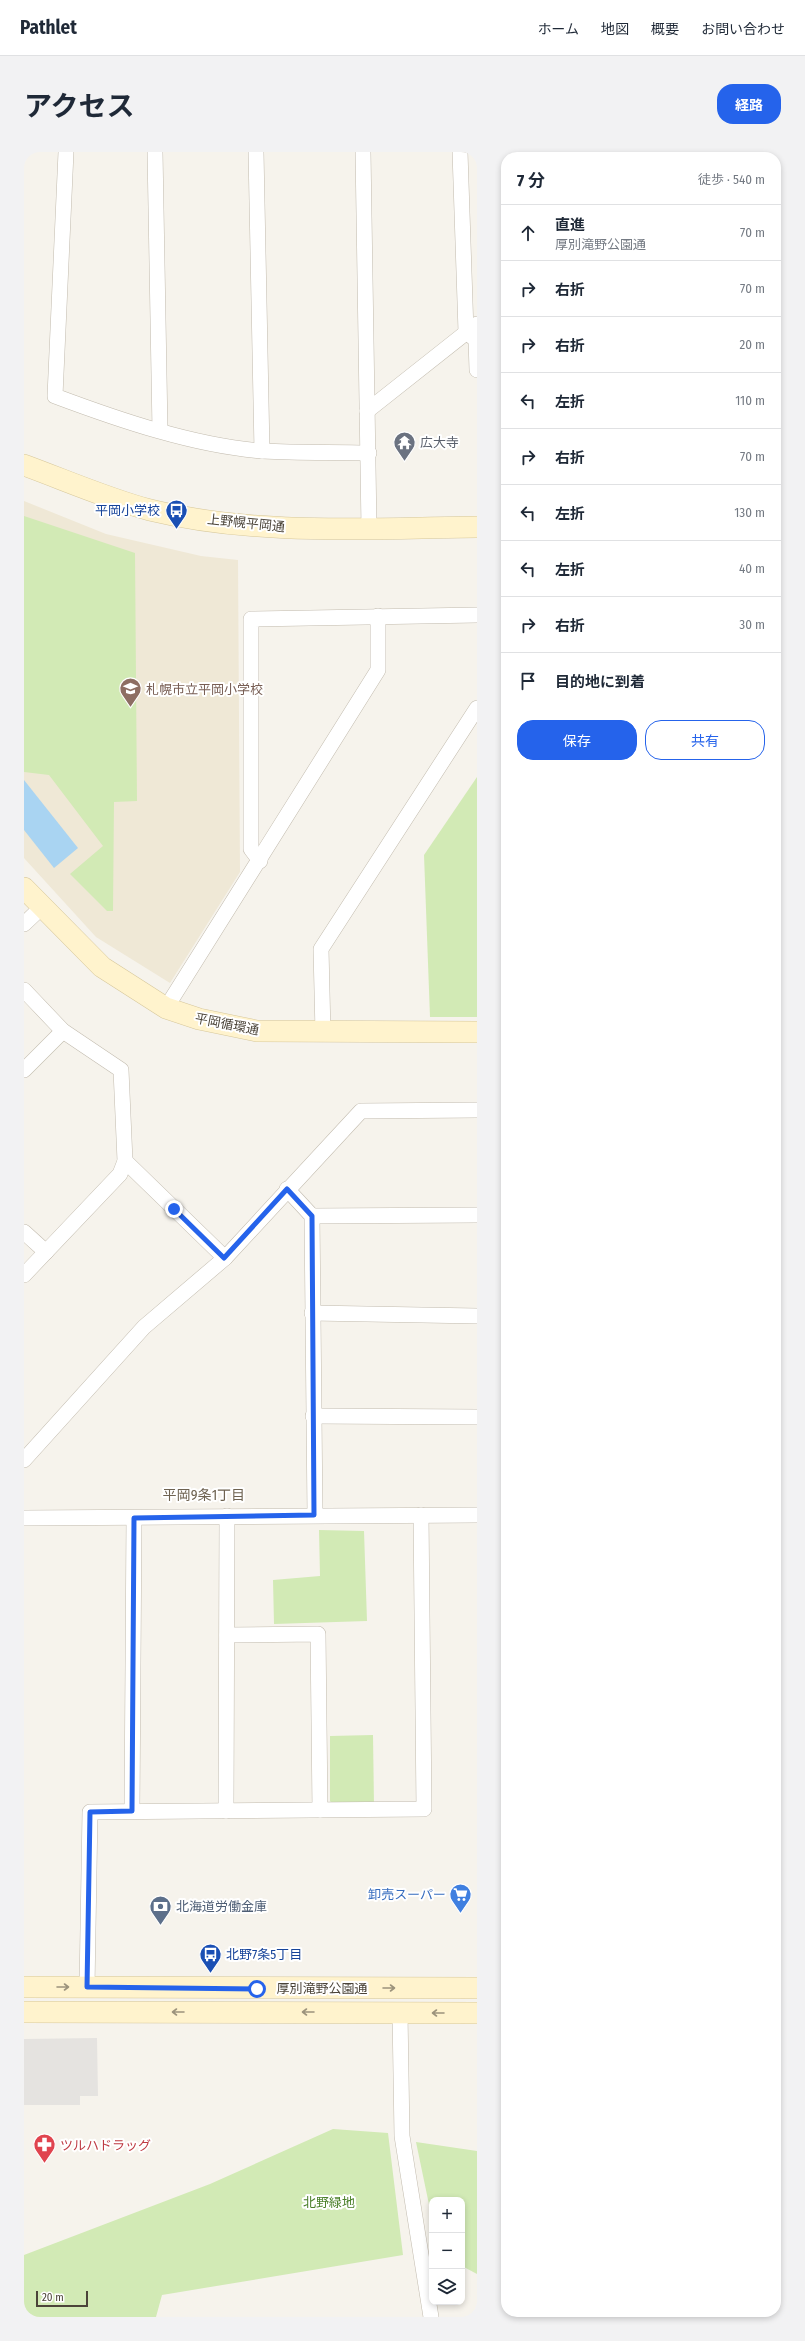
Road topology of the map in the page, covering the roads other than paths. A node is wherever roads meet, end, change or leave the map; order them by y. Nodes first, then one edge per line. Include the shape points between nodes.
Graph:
1 (66, 152) edge
2 (155, 152) edge
3 (256, 152) edge
4 (363, 152) edge
5 (460, 152) edge
6 (471, 328) edge
7 (477, 370) edge
8 (366, 411) junction
9 (160, 430) junction
10 (262, 451) junction
11 (369, 453) junction
12 (24, 465) edge
13 (477, 527) edge
14 (369, 528) junction
15 (477, 615) edge
16 (378, 616) junction
17 (477, 708) edge
18 (260, 861) junction
19 (24, 888) edge
20 (42, 907) junction
21 (24, 924) edge
22 (24, 990) edge
23 (166, 1008) junction
24 (63, 1031) junction
25 (323, 1032) junction
26 (477, 1032) edge
27 (24, 1070) edge
28 (477, 1110) edge
29 (125, 1162) junction
30 (287, 1189) junction
31 (477, 1215) edge
32 (312, 1216) junction
33 (24, 1232) edge
34 (46, 1252) junction
35 (224, 1258) junction
36 (24, 1275) edge
37 (312, 1313) junction
38 (477, 1316) edge
39 (313, 1416) junction
40 (477, 1417) edge
41 (24, 1460) edge
42 (314, 1515) junction
43 (421, 1515) junction
44 (477, 1515) edge
45 (227, 1516) junction
46 (24, 1518) edge
47 (134, 1518) junction
48 (227, 1635) junction
49 (320, 1810) junction
50 (132, 1811) junction
51 (226, 1811) junction
52 (24, 1987) edge
53 (87, 1987) junction
54 (477, 1988) edge
55 (24, 2012) edge
56 (400, 2013) junction
57 (477, 2013) edge
58 (430, 2317) edge

1 - 9 street via 55,396 109,416
2 - 9 street
3 - 10 street
4 - 8 street
5 - 6 street
6 - 7 street via 476,340
6 - 8 street
8 - 11 street
9 - 10 street via 213,444
10 - 11 street
11 - 14 street
12 - 14 street, 上野幌平岡通 via 150,510 283,528
13 - 14 street, 上野幌平岡通
15 - 16 street
16 - 18 street via 378,670
16 - 18 street via 251,619 251,849
17 - 25 street via 321,949
18 - 23 street
19 - 20 street, 平岡循環通
20 - 21 street
20 - 23 street, 平岡循環通 via 102,967
22 - 24 street
23 - 25 street, 平岡循環通 via 199,1019 258,1031
24 - 27 street
24 - 29 street via 121,1070
25 - 26 street, 平岡循環通
28 - 30 street via 361,1111
29 - 34 street via 120,1174
29 - 35 street
30 - 32 street
30 - 35 street
31 - 32 street
32 - 37 street
33 - 34 street
34 - 36 street
35 - 41 street via 144,1327
37 - 38 street
37 - 39 street
39 - 40 street
39 - 42 street
42 - 43 street
42 - 45 street
43 - 44 street
43 - 49 street via 424,1809
45 - 47 street
45 - 48 street
46 - 47 street
47 - 50 street
48 - 49 street via 318,1634
48 - 51 street
49 - 51 street
50 - 51 street
50 - 53 street via 90,1812
52 -> 53 street, 厚別滝野公園通
53 -> 54 street, 厚別滝野公園通
56 -> 55 street, 厚別滝野公園通
57 -> 56 street, 厚別滝野公園通
56 - 58 street via 402,2136

